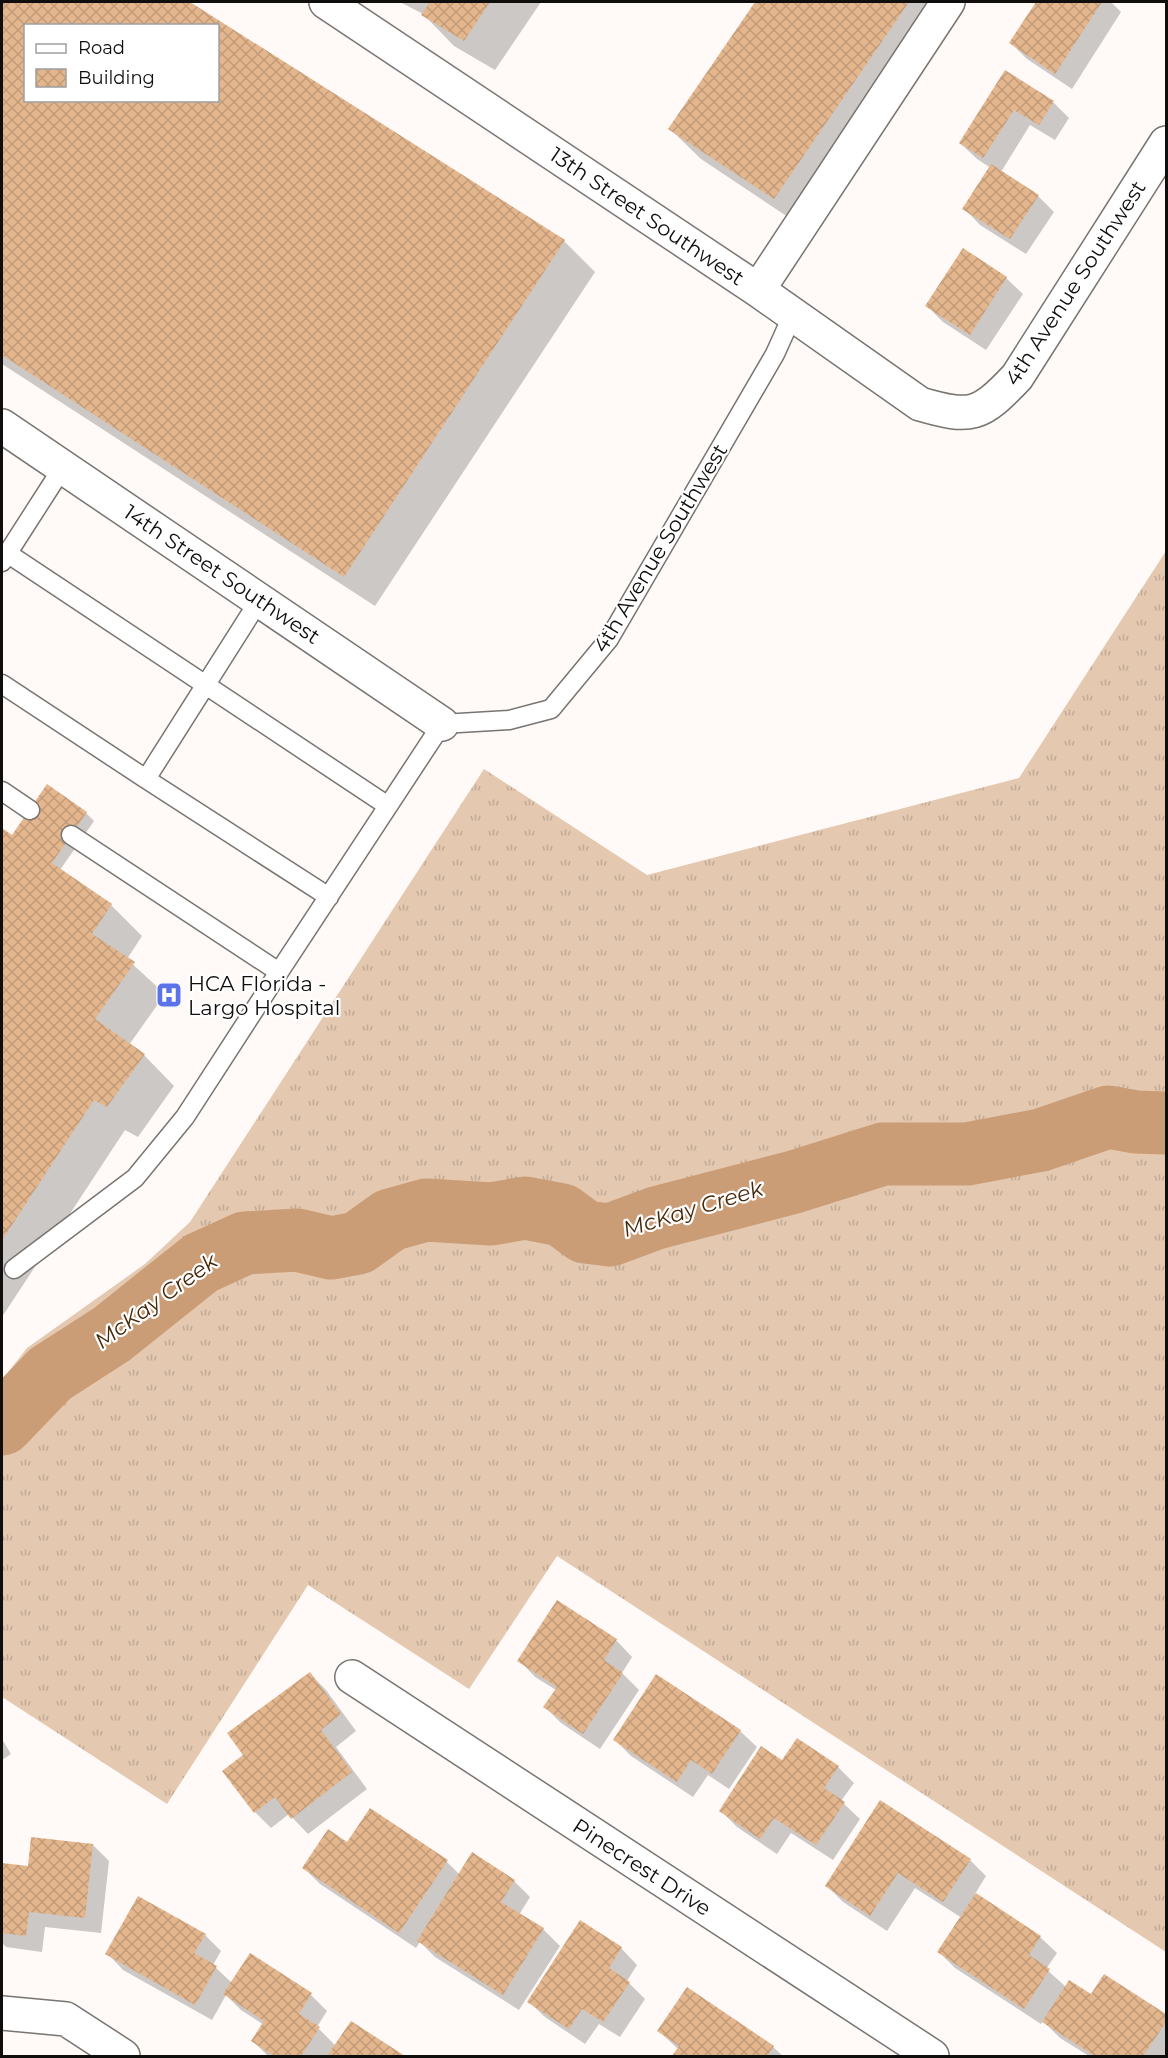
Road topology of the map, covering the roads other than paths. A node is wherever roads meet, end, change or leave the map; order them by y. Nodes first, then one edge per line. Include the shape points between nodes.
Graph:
1 (326, 2) edge
2 (948, 2) edge
3 (1167, 143) edge
4 (758, 290) junction
5 (793, 314) junction
6 (973, 412) joint
7 (2, 426) edge
8 (63, 467) junction
9 (4, 558) edge
10 (260, 599) junction
11 (2, 684) edge
12 (205, 686) junction
13 (442, 724) junction
14 (146, 779) junction
15 (2, 791) edge
16 (388, 806) junction
17 (30, 810) dead end
18 (70, 835) dead end
19 (328, 897) junction
20 (279, 972) junction
21 (14, 1269) dead end
22 (352, 1677) dead end
23 (2, 2013) edge
24 (123, 2056) edge
25 (932, 2056) edge

1 - 4 street, 13th Street Southwest
2 - 4 street
3 - 6 street, 4th Avenue Southwest via 1017,377 993,403
4 - 5 street, 13th Street Southwest
5 - 6 street, 13th Street Southwest via 920,404 950,413
5 - 13 lane, 4th Avenue Southwest via 775,354 609,639 551,710 509,720
7 - 8 street, 14th Street Southwest
8 - 9 lane
8 - 10 street, 14th Street Southwest
9 - 12 lane
10 - 12 lane
10 - 13 street, 14th Street Southwest
11 - 14 lane
12 - 14 lane
12 - 16 lane
13 - 16 lane
14 - 19 lane
15 - 17 lane
16 - 19 lane
18 - 20 lane
19 - 20 lane
20 - 21 lane via 184,1117 135,1178
22 - 25 street, Pinecrest Drive
23 - 24 street via 66,2019

